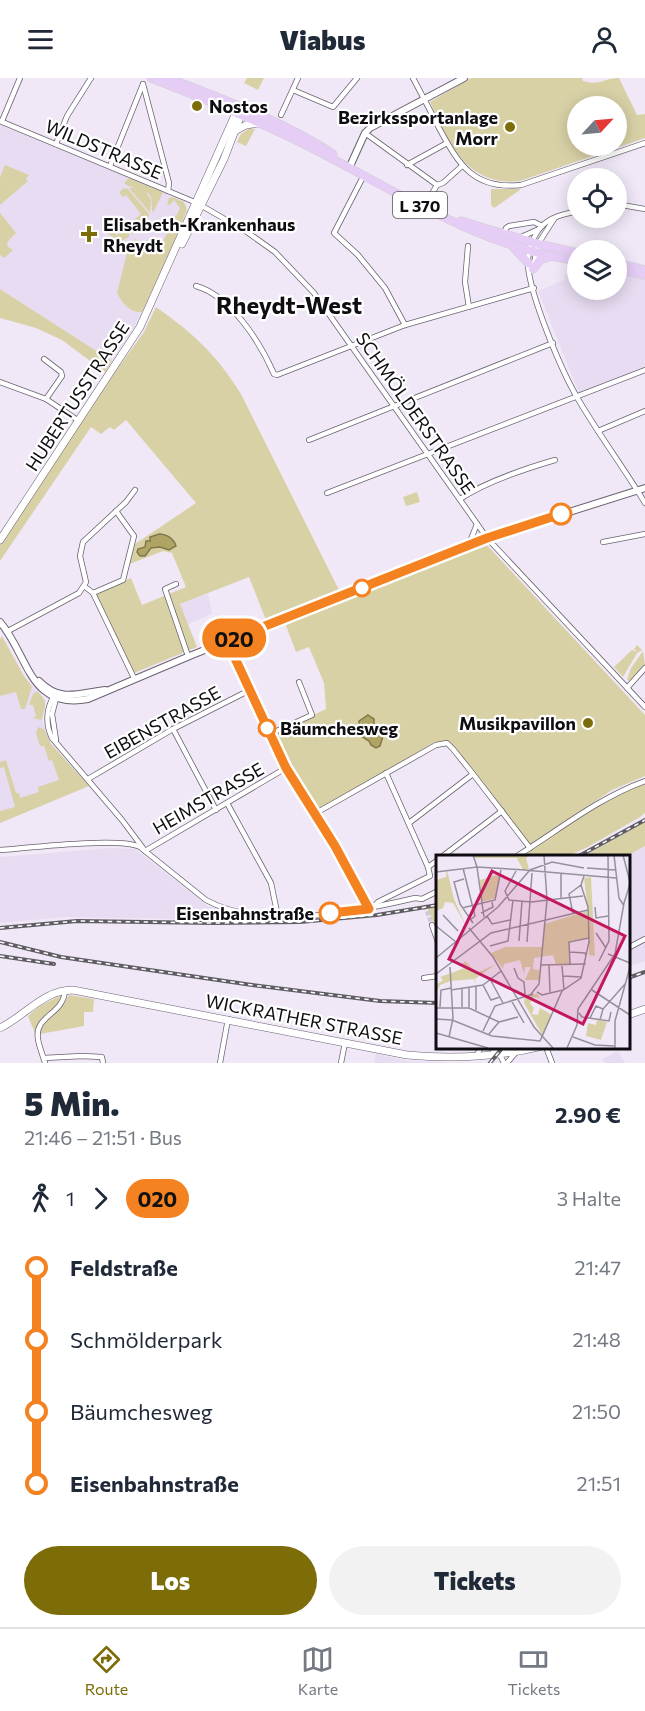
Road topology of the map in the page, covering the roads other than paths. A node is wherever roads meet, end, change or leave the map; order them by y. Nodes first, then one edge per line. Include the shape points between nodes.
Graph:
1 (20, 78) edge
2 (91, 78) edge
3 (151, 78) edge
4 (168, 78) edge
5 (298, 78) edge
6 (357, 78) edge
7 (413, 78) edge
8 (464, 78) edge
9 (292, 90) junction
10 (424, 99) junction
11 (220, 106) junction
12 (240, 112) junction
13 (281, 115) dead end
14 (1, 121) edge
15 (258, 123) junction
16 (232, 129) junction
17 (365, 133) junction
18 (447, 143) junction
19 (645, 143) edge
20 (57, 144) junction
21 (351, 164) junction
22 (407, 165) junction
23 (110, 166) junction
24 (462, 166) junction
25 (364, 175) junction
26 (437, 185) junction
27 (168, 190) junction
28 (426, 204) junction
29 (199, 205) junction
30 (627, 206) edge
31 (645, 209) edge
32 (567, 214) edge
33 (556, 217) junction
34 (540, 228) junction
35 (504, 234) junction
36 (518, 238) junction
37 (468, 246) dead end
38 (512, 246) junction
39 (534, 247) junction
40 (567, 252) edge
41 (552, 256) junction
42 (567, 259) edge
43 (530, 266) junction
44 (627, 266) edge
45 (645, 270) edge
46 (627, 271) edge
47 (645, 275) edge
48 (196, 286) dead end
49 (534, 288) junction
50 (469, 307) junction
51 (405, 325) junction
52 (553, 343) junction
53 (352, 345) junction
54 (44, 359) dead end
55 (645, 370) edge
56 (0, 382) edge
57 (577, 398) junction
58 (46, 399) junction
59 (394, 405) junction
60 (645, 411) edge
61 (79, 421) junction
62 (598, 431) junction
63 (309, 440) dead end
64 (429, 455) junction
65 (555, 460) dead end
66 (135, 489) dead end
67 (641, 490) edge
68 (327, 494) dead end
69 (460, 499) junction
70 (645, 503) edge
71 (116, 511) junction
72 (477, 524) junction
73 (501, 533) junction
74 (645, 534) edge
75 (487, 538) junction
76 (0, 540) edge
77 (603, 542) dead end
78 (469, 545) junction
79 (498, 551) junction
80 (176, 584) dead end
81 (84, 586) junction
82 (93, 593) junction
83 (0, 622) edge
84 (8, 631) junction
85 (227, 641) junction
86 (188, 656) junction
87 (645, 668) edge
88 (134, 678) junction
89 (299, 682) dead end
90 (627, 688) junction
91 (250, 690) junction
92 (56, 696) junction
93 (645, 708) edge
94 (173, 729) junction
95 (270, 734) junction
96 (286, 768) junction
97 (386, 773) junction
98 (473, 774) junction
99 (88, 779) junction
100 (645, 781) edge
101 (227, 803) junction
102 (216, 810) junction
103 (502, 811) junction
104 (316, 813) junction
105 (409, 823) junction
106 (530, 848) junction
107 (0, 850) edge
108 (145, 850) junction
109 (444, 855) edge
110 (519, 855) edge
111 (436, 861) edge
112 (428, 867) junction
113 (436, 892) edge
114 (422, 899) junction
115 (425, 905) tunnel mouth
116 (371, 908) junction
117 (278, 917) junction
118 (432, 925) dead end
119 (436, 936) edge
120 (645, 939) edge
121 (630, 947) edge
122 (436, 976) edge
123 (424, 978) dead end
124 (65, 990) junction
125 (645, 1009) edge
126 (630, 1014) edge
127 (228, 1019) junction
128 (0, 1029) edge
129 (345, 1043) junction
130 (480, 1048) edge
131 (491, 1048) edge
132 (533, 1048) edge
133 (546, 1048) edge
134 (517, 1051) junction
135 (500, 1053) junction
136 (477, 1055) junction
137 (45, 1061) edge
138 (103, 1063) edge
139 (220, 1063) edge
140 (341, 1063) edge
141 (506, 1063) edge
142 (552, 1063) edge

1 - 14 street
2 - 20 street via 67,116
3 - 11 main road, L 370
4 - 12 main road, L 370
5 - 9 street
6 - 9 street via 333,106
7 - 10 street
8 - 10 street
9 - 13 street
10 - 17 street
10 - 18 street
11 - 12 main road, L 370
11 - 16 main road
12 - 15 main road, L 370
12 - 16 main road, HUBERTUSSTRASSE
12 - 21 main road, L 370 via 308,138
14 - 20 street, WILDSTRASSE
15 - 16 main road
15 - 25 main road, L 370
16 - 29 main road, HUBERTUSSTRASSE
17 - 21 street
17 - 22 street
18 - 22 street
18 - 24 street
19 - 24 street via 512,186 481,180
20 - 23 street, WILDSTRASSE
21 - 28 main road, L 370
22 - 26 street
23 - 27 street, WILDSTRASSE
23 - 27 street via 143,84
24 - 26 street
25 - 38 main road, L 370 via 443,218
25 - 51 street via 334,233 385,288
26 - 28 street
27 - 29 street, WILDSTRASSE
28 - 35 main road, L 370
29 - 53 street, SCHMÖLDERSTRASSE via 275,252 314,293
29 - 61 main road, HUBERTUSSTRASSE via 137,333
30 - 31 street
32 - 33 street
33 - 34 street
33 - 39 street
34 - 35 street via 534,222 509,226
34 - 36 street
34 - 39 street
35 - 36 main road, L 370
36 - 39 main road, L 370
37 - 50 street via 465,282
38 - 39 main road, L 370
38 - 43 main road
39 - 40 main road, L 370
39 - 41 main road, L 370
39 - 43 street
41 - 42 main road, L 370
41 - 43 main road
43 - 49 street
44 - 45 main road
46 - 47 main road
48 - 53 street via 234,312 258,342 274,374
49 - 50 street
49 - 52 street
50 - 51 street
51 - 53 street
52 - 57 street
52 - 59 street
53 - 59 street, SCHMÖLDERSTRASSE
54 - 58 street via 62,372
55 - 57 street
56 - 58 street
57 - 62 street
57 - 64 street
58 - 61 street
59 - 63 street
59 - 64 street, SCHMÖLDERSTRASSE
60 - 62 street
61 - 76 main road, HUBERTUSSTRASSE
62 - 67 street
64 - 68 street
64 - 69 street, SCHMÖLDERSTRASSE
65 - 69 street
66 - 71 street
67 - 70 street
67 - 73 street
69 - 72 street, SCHMÖLDERSTRASSE
71 - 81 street via 83,542 80,556
71 - 82 street via 134,536 123,580
72 - 75 street, SCHMÖLDERSTRASSE
72 - 78 street
73 - 75 street
73 - 79 street via 496,543
74 - 77 street
75 - 78 street
75 - 79 street, SCHMÖLDERSTRASSE
78 - 85 street
79 - 90 street, SCHMÖLDERSTRASSE
80 - 86 street via 165,589
81 - 82 street
81 - 84 street via 76,596
82 - 88 street
83 - 84 street
84 - 92 street via 35,683
85 - 86 street
85 - 91 street
86 - 88 street
87 - 90 street
88 - 92 street via 108,690
89 - 95 street via 312,715
90 - 93 street, SCHMÖLDERSTRASSE
91 - 94 street, EIBENSTRASSE
91 - 95 street
92 - 99 street via 48,713 49,732
94 - 99 street, EIBENSTRASSE
94 - 102 street
95 - 96 street
96 - 101 street, HEIMSTRASSE
96 - 104 street
97 - 98 street via 436,745 447,743
97 - 104 street
97 - 105 street
98 - 103 street
98 - 105 street
99 - 108 street
100 - 106 street via 610,796
101 - 102 street, HEIMSTRASSE
101 - 117 street via 271,883
102 - 108 street, HEIMSTRASSE
103 - 106 street
103 - 109 street
104 - 116 street
105 - 112 street
106 - 110 street
107 - 108 street via 101,843 133,844
108 - 117 street via 216,906
111 - 112 street
112 - 116 street via 429,878
113 - 114 street
114 - 115 street
114 - 116 street
116 - 117 street
118 - 119 street
120 - 121 street
122 - 123 street
124 - 127 main road, WICKRATHER STRASSE
124 - 128 main road via 46,997
124 - 137 street via 62,1004 39,1028
125 - 126 main road
127 - 129 main road, WICKRATHER STRASSE
127 - 139 street
129 - 136 main road, WICKRATHER STRASSE via 422,1056
129 - 140 street
130 - 136 street
131 - 135 street
132 - 134 main road, WICKRATHER STRASSE
133 - 142 street
134 - 135 main road, WICKRATHER STRASSE
134 - 141 street
135 - 136 main road, WICKRATHER STRASSE
135 - 141 street
137 - 138 street via 82,1056 102,1057

